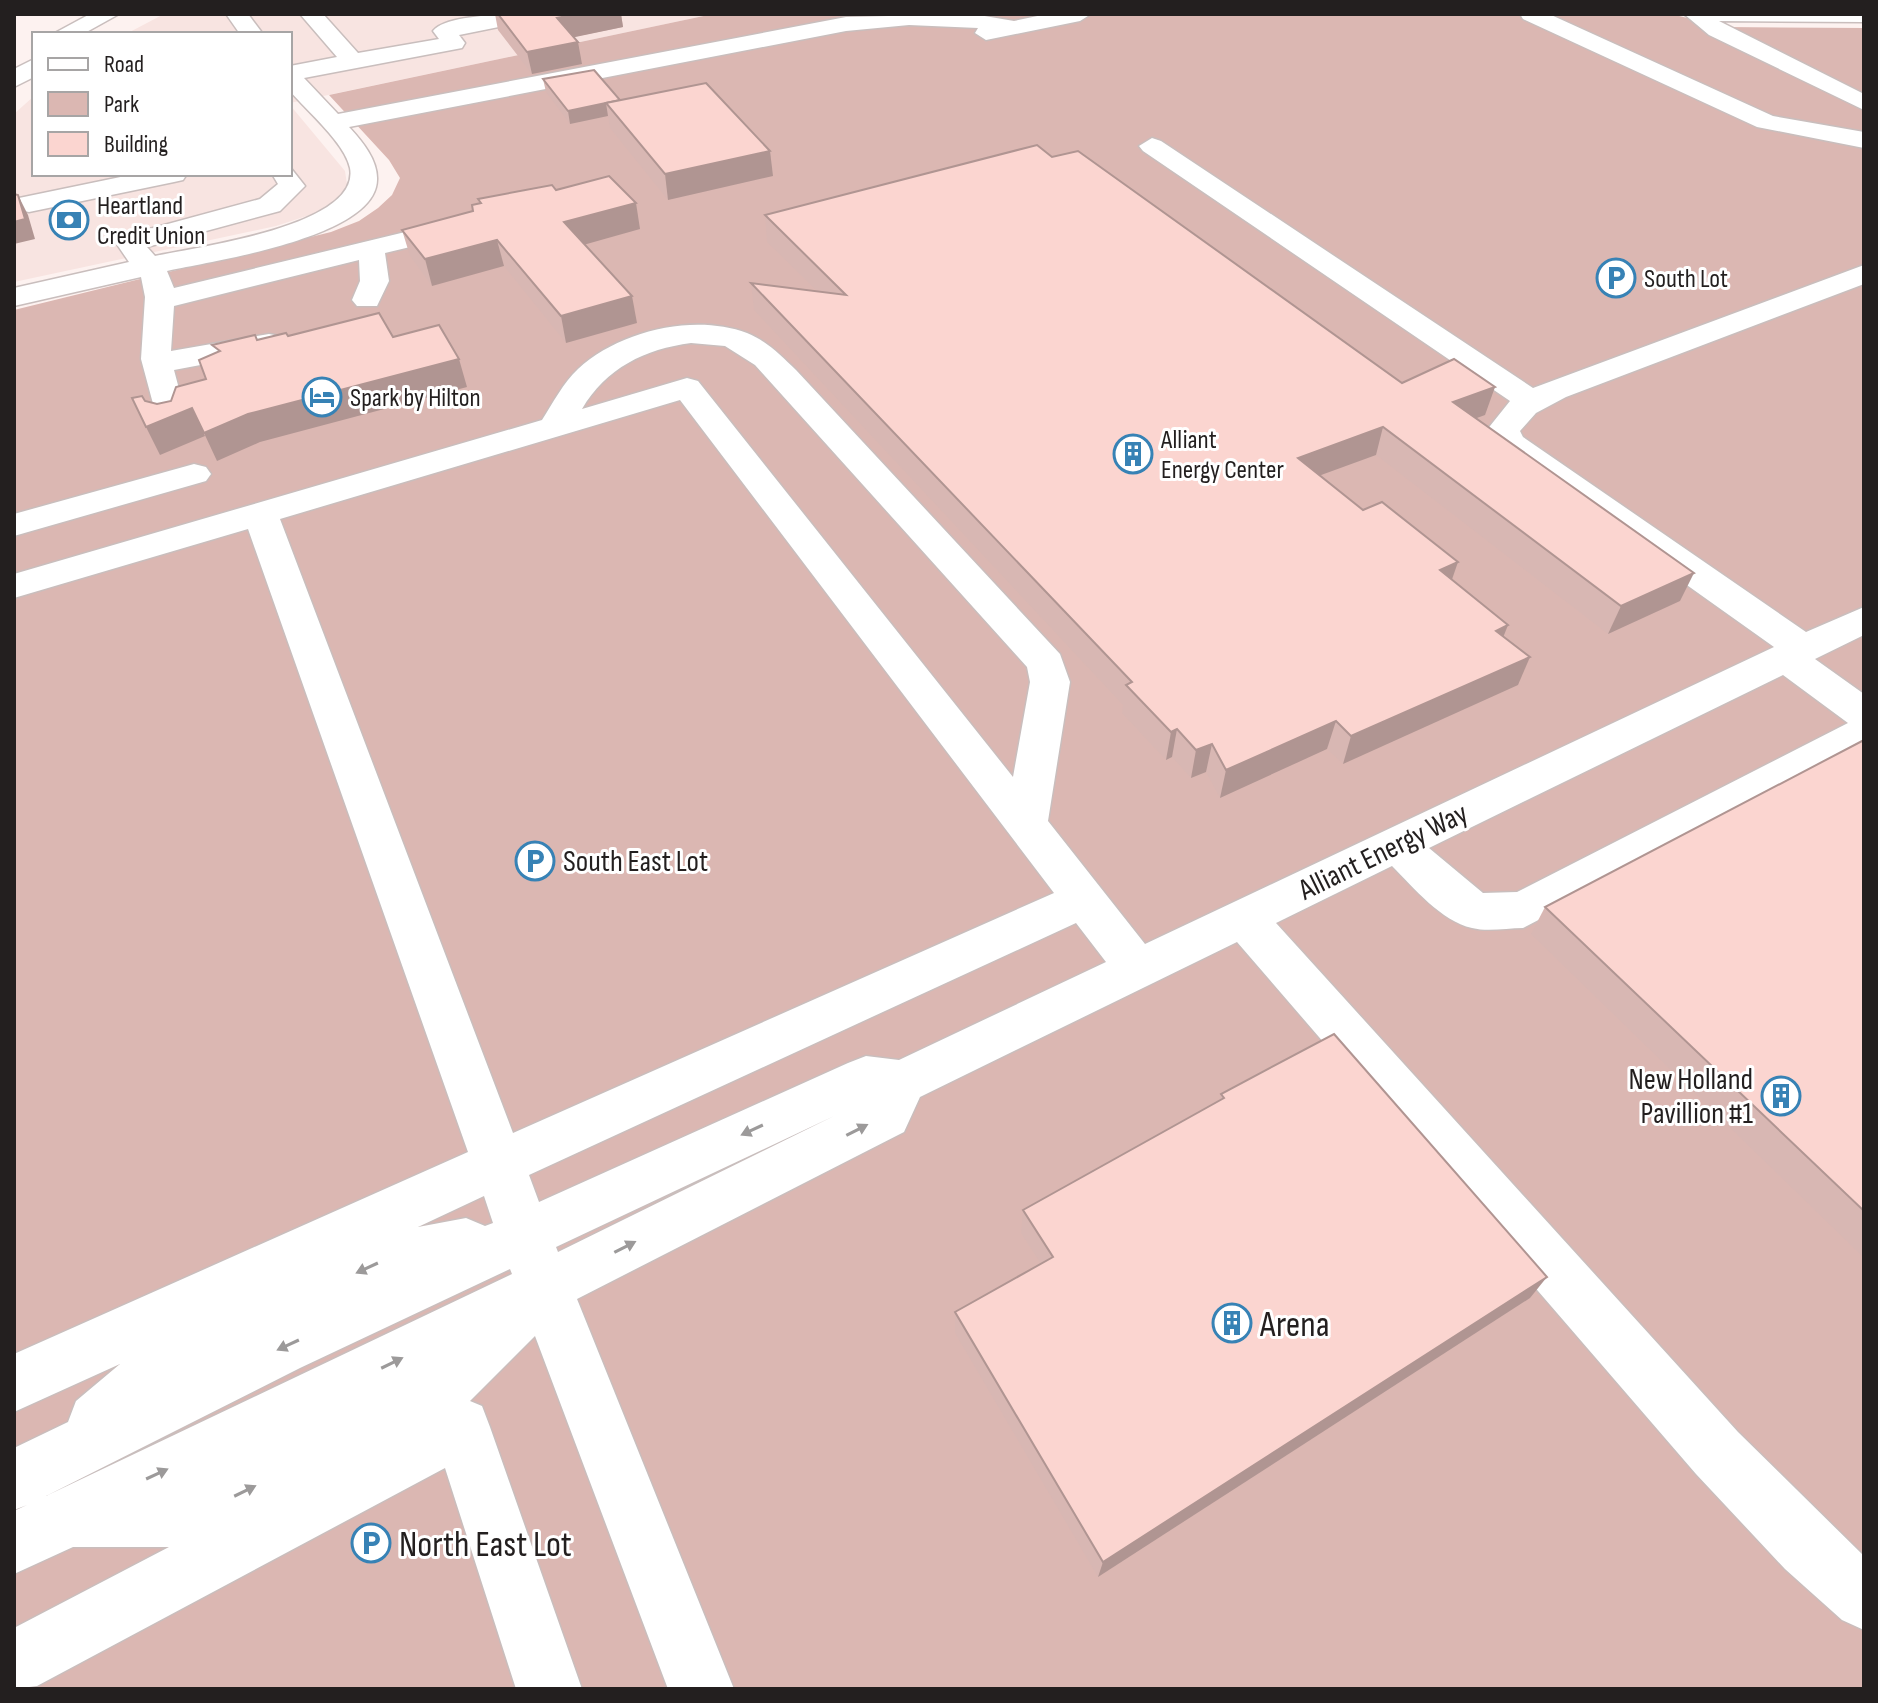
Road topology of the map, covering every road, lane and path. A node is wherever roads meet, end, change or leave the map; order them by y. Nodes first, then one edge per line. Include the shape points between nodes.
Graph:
1 (108, 14) edge
2 (118, 14) edge
3 (237, 14) edge
4 (311, 14) edge
5 (531, 14) edge
6 (881, 14) edge
7 (987, 14) edge
8 (1080, 14) edge
9 (1531, 14) edge
10 (1695, 14) edge
11 (1708, 14) edge
12 (1864, 15) edge
13 (437, 22) edge
14 (846, 24) junction
15 (1013, 27) junction
16 (68, 32) edge
17 (90, 32) edge
18 (250, 32) edge
19 (354, 63) junction
20 (32, 67) edge
21 (292, 75) edge
22 (292, 77) edge
23 (14, 80) edge
24 (1864, 103) edge
25 (338, 132) junction
26 (1864, 140) edge
27 (1152, 146) dead end
28 (304, 151) edge
29 (164, 176) edge
30 (286, 176) edge
31 (29, 204) dead end
32 (465, 226) edge
33 (130, 243) junction
34 (101, 249) dead end
35 (370, 249) junction
36 (151, 267) junction
37 (1864, 274) edge
38 (14, 297) edge
39 (161, 300) junction
40 (367, 300) dead end
41 (300, 336) edge
42 (157, 361) junction
43 (1531, 401) junction
44 (554, 427) junction
45 (182, 447) junction
46 (240, 519) junction
47 (14, 525) edge
48 (14, 586) edge
49 (1864, 620) edge
50 (1794, 653) junction
51 (1864, 714) edge
52 (1864, 732) edge
53 (1026, 824) junction
54 (1397, 844) junction
55 (1085, 899) junction
56 (1243, 918) junction
57 (1138, 969) junction
58 (902, 1082) junction
59 (499, 1164) junction
60 (524, 1234) junction
61 (545, 1287) junction
62 (14, 1383) edge
63 (35, 1501) edge
64 (1864, 1598) edge
65 (14, 1663) edge
66 (549, 1689) edge
67 (701, 1689) edge

1 - 16 main road
2 - 17 main road
3 - 18 main road
4 - 19 main road
5 - 13 main road
6 - 14 main road
7 - 15 main road
8 - 15 main road
9 - 26 main road via 1766,122
10 - 24 main road
11 - 12 main road
13 - 19 main road via 454,43
14 - 15 main road via 863,33 979,34
14 - 25 main road
19 - 21 main road
20 - 23 main road
22 - 25 main road
25 - 28 main road
25 - 36 main road via 364,166 367,185 361,197 336,215 292,234
27 - 43 main road
29 - 31 main road
30 - 33 main road via 292,186 270,205
32 - 35 main road
33 - 34 main road
33 - 36 main road via 136,257
35 - 39 main road
35 - 40 main road via 375,287
36 - 38 main road
36 - 39 main road
37 - 43 main road
39 - 42 main road
41 - 42 main road
42 - 45 main road
43 - 50 main road via 1507,420 1503,431 1509,443
44 - 46 main road
44 - 53 main road via 687,388
44 - 53 main road via 589,377 616,357 650,343 699,333 752,347 1046,663 1050,682
45 - 46 main road
45 - 47 main road
46 - 48 main road
46 - 59 main road
49 - 50 main road, Alliant Energy Way
50 - 51 main road
50 - 54 main road, Alliant Energy Way
52 - 54 main road via 1523,910 1475,911
53 - 55 main road
54 - 56 main road, Alliant Energy Way
55 - 57 main road
55 - 59 main road
56 - 57 main road, Alliant Energy Way
56 - 64 main road via 1717,1453
57 - 58 main road, Alliant Energy Way
58 -> 60 main road via 866,1078
61 -> 58 main road via 886,1116
59 - 60 main road
59 - 62 main road
60 - 61 main road
60 -> 63 main road via 391,1257 170,1359
63 -> 61 main road via 196,1516 429,1401
61 - 67 main road
65 - 66 main road via 461,1427

